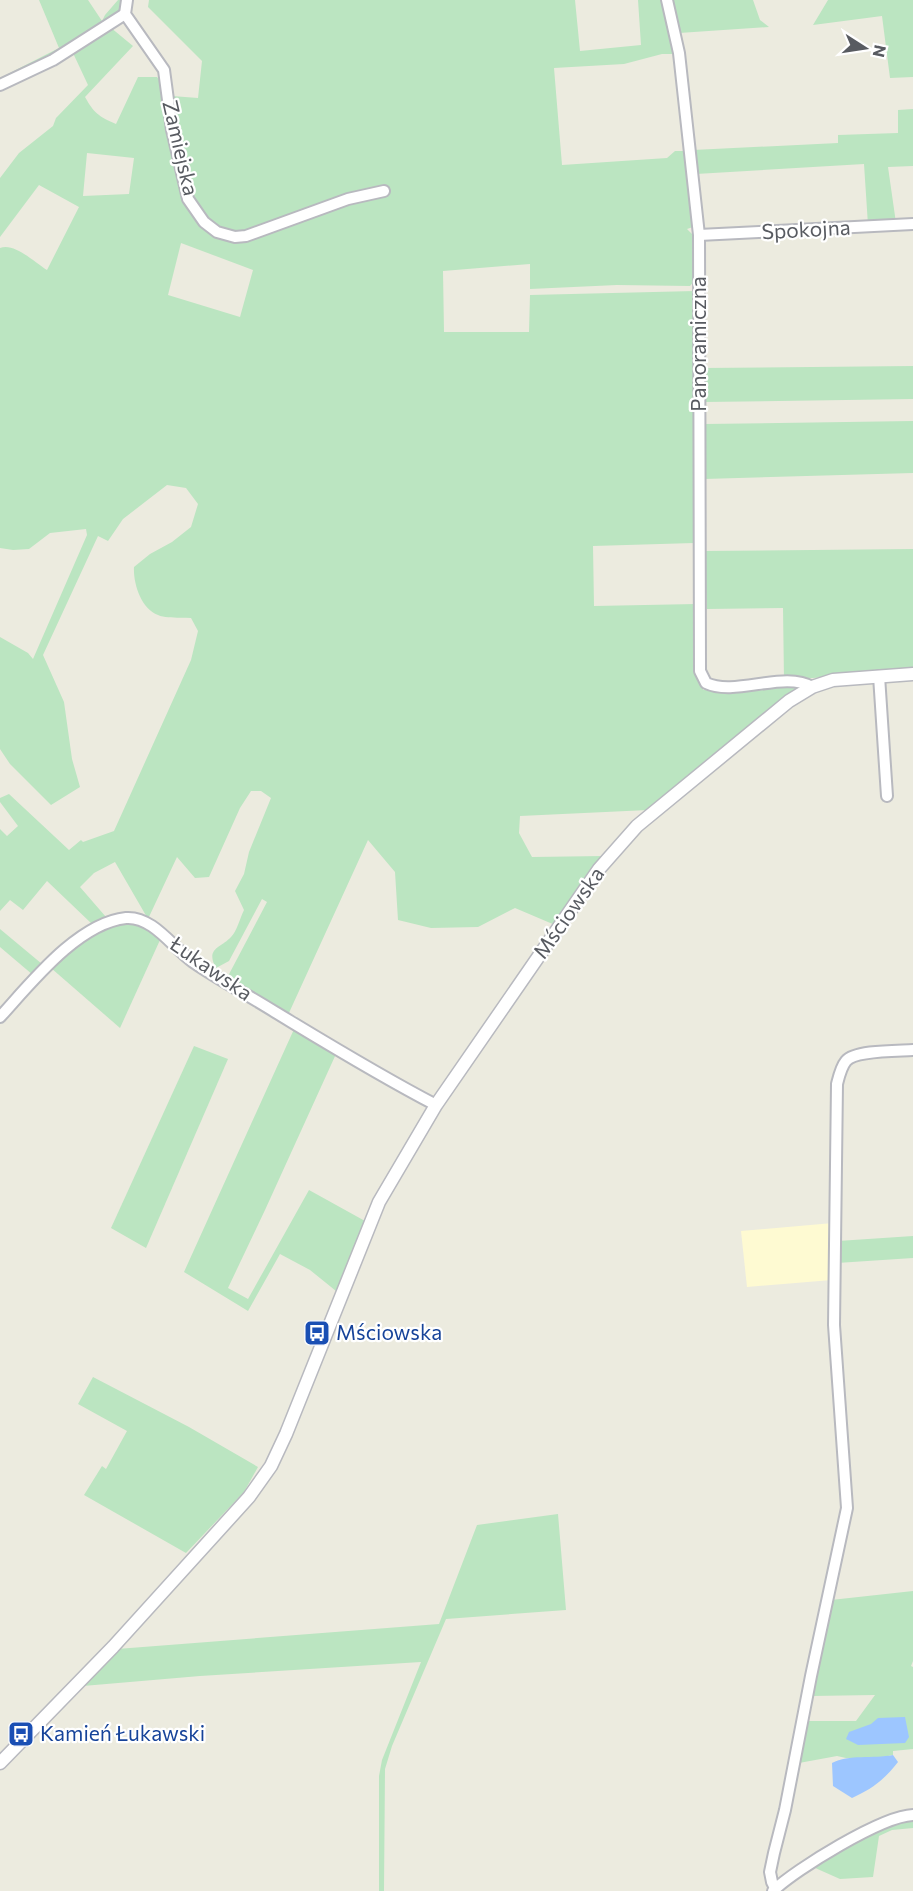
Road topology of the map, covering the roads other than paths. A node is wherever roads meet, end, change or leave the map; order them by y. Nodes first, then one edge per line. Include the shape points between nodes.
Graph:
1 (127, 0) edge
2 (667, 0) edge
3 (125, 14) junction
4 (0, 85) edge
5 (384, 191) dead end
6 (913, 224) edge
7 (699, 235) junction
8 (913, 674) edge
9 (879, 676) junction
10 (812, 687) junction
11 (887, 796) dead end
12 (0, 1017) edge
13 (913, 1050) edge
14 (436, 1105) junction
15 (2, 1757) edge
16 (913, 1815) edge
17 (774, 1890) edge

1 - 3 street
2 - 7 street, Panoramiczna via 679,53
3 - 4 street via 67,51
3 - 5 street, Zamiejska via 164,70 172,130 188,199 204,222 217,232 246,236 348,199
6 - 7 street, Spokojna
7 - 10 street, Panoramiczna via 700,671 711,686 799,681
8 - 9 street, Mściowska
9 - 10 street, Mściowska via 833,680
9 - 11 street
10 - 14 street, Mściowska via 789,701 637,826 616,848
12 - 14 street, Łukawska via 57,954 108,923 137,919 154,928 192,961 379,1076
13 - 17 street via 856,1054 847,1059 837,1083 834,1325 847,1508 770,1872
14 - 15 street, Mściowska via 379,1202 271,1466 249,1497 113,1647
16 - 17 street via 873,1828 832,1850

